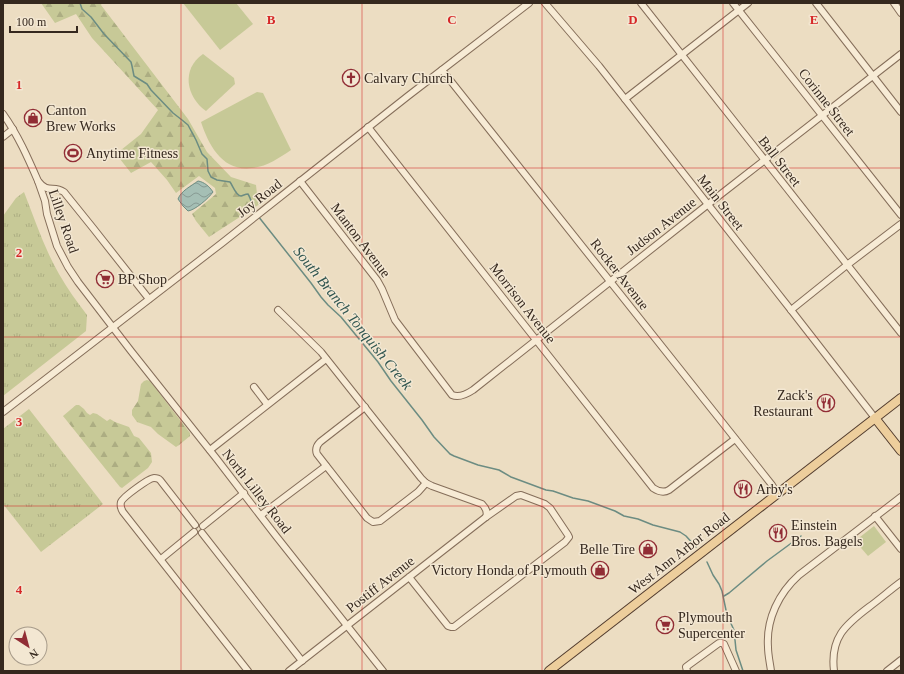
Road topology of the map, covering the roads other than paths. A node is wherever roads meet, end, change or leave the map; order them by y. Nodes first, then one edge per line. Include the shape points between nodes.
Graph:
1 (529, 3) edge
2 (545, 3) edge
3 (641, 3) edge
4 (733, 3) edge
5 (748, 3) edge
6 (816, 3) edge
7 (894, 3) edge
8 (739, 10) junction
9 (901, 12) edge
10 (682, 54) junction
11 (901, 54) edge
12 (442, 70) junction
13 (873, 76) junction
14 (625, 99) junction
15 (901, 112) edge
16 (3, 114) edge
17 (822, 115) junction
18 (368, 127) junction
19 (13, 129) junction
20 (3, 137) edge
21 (764, 160) junction
22 (38, 181) junction
23 (300, 181) junction
24 (708, 204) junction
25 (901, 215) edge
26 (901, 224) edge
27 (847, 265) junction
28 (611, 281) junction
29 (149, 299) junction
30 (278, 310) dead end
31 (791, 310) junction
32 (112, 327) junction
33 (901, 333) edge
34 (536, 340) junction
35 (326, 358) junction
36 (254, 387) dead end
37 (452, 395) joint
38 (901, 398) edge
39 (267, 404) junction
40 (365, 407) junction
41 (3, 412) edge
42 (875, 418) junction
43 (735, 439) junction
44 (210, 450) junction
45 (901, 451) edge
46 (326, 466) junction
47 (426, 483) junction
48 (244, 493) junction
49 (777, 493) junction
50 (901, 496) edge
51 (261, 516) junction
52 (875, 516) junction
53 (486, 517) junction
54 (195, 525) junction
55 (203, 526) junction
56 (194, 532) junction
57 (202, 533) junction
58 (901, 549) edge
59 (160, 559) junction
60 (409, 577) junction
61 (901, 582) edge
62 (347, 625) junction
63 (901, 660) edge
64 (302, 661) junction
65 (248, 671) edge
66 (289, 671) edge
67 (383, 671) edge
68 (549, 671) edge
69 (687, 671) edge
70 (736, 671) edge
71 (772, 671) edge
72 (834, 671) edge
73 (887, 671) edge

1 - 12 street, Joy Road
2 - 14 street, Main Street
3 - 10 street, Ball Street
4 - 8 street, Corinne Street
5 - 8 street
6 - 13 street
7 - 9 street
8 - 10 street
8 - 17 street, Corinne Street
10 - 14 street
10 - 21 street, Ball Street
11 - 13 street, Judson Avenue
12 - 18 street, Joy Road
12 - 28 street, Rocker Avenue
13 - 15 street
13 - 17 street, Judson Avenue
14 - 24 street, Main Street
16 - 19 street
17 - 21 street, Judson Avenue
17 - 25 street, Corinne Street
18 - 23 street, Joy Road
18 - 34 street, Morrison Avenue
19 - 20 street
19 - 22 street
21 - 24 street, Judson Avenue
21 - 27 street, Ball Street
22 - 29 street via 41,186 64,192
22 - 32 street, Lilley Road via 53,234 64,259
23 - 29 street, Joy Road
23 - 37 street, Manton Avenue via 377,280 396,320
24 - 28 street, Judson Avenue
24 - 31 street, Main Street
26 - 27 street
27 - 31 street
27 - 33 street, Ball Street
28 - 34 street, Judson Avenue
28 - 43 street, Rocker Avenue
29 - 32 street, Joy Road
30 - 35 street
31 - 42 street, Main Street
32 - 41 street, Joy Road
32 - 44 street, North Lilley Road
34 - 37 street, Judson Avenue via 468,393
34 - 43 street, Morrison Avenue via 655,490 670,490
35 - 39 street
35 - 40 street
36 - 39 street
38 - 42 main road, West Ann Arbor Road
39 - 44 street
40 - 46 street via 317,444 316,454
40 - 47 street
42 - 45 main road
42 - 49 main road, West Ann Arbor Road
43 - 49 street, Rocker Avenue
44 - 48 street, North Lilley Road
46 - 47 street via 367,518 373,522 388,516
46 - 51 street
47 - 53 street via 482,504 487,511
48 - 51 street, North Lilley Road
48 - 55 street
49 - 68 main road, West Ann Arbor Road
50 - 52 street
51 - 62 street, North Lilley Road
52 - 58 street
52 - 71 street via 799,576 781,596 772,616 768,637 768,655
53 - 60 street, Postiff Avenue
53 - 60 street, Postiff Avenue via 521,495 545,504 569,537 454,627 448,626
54 - 55 street
54 - 56 street
54 - 59 street via 158,478 148,480 125,498 120,505 123,512
55 - 57 street
56 - 57 street
56 - 59 street
57 - 64 street
59 - 65 street
60 - 62 street, Postiff Avenue
61 - 72 street via 845,627 835,650
62 - 64 street, Postiff Avenue
62 - 67 street, North Lilley Road
63 - 73 street
64 - 66 street, Postiff Avenue
69 - 70 street via 686,668 690,664 718,642 724,644

